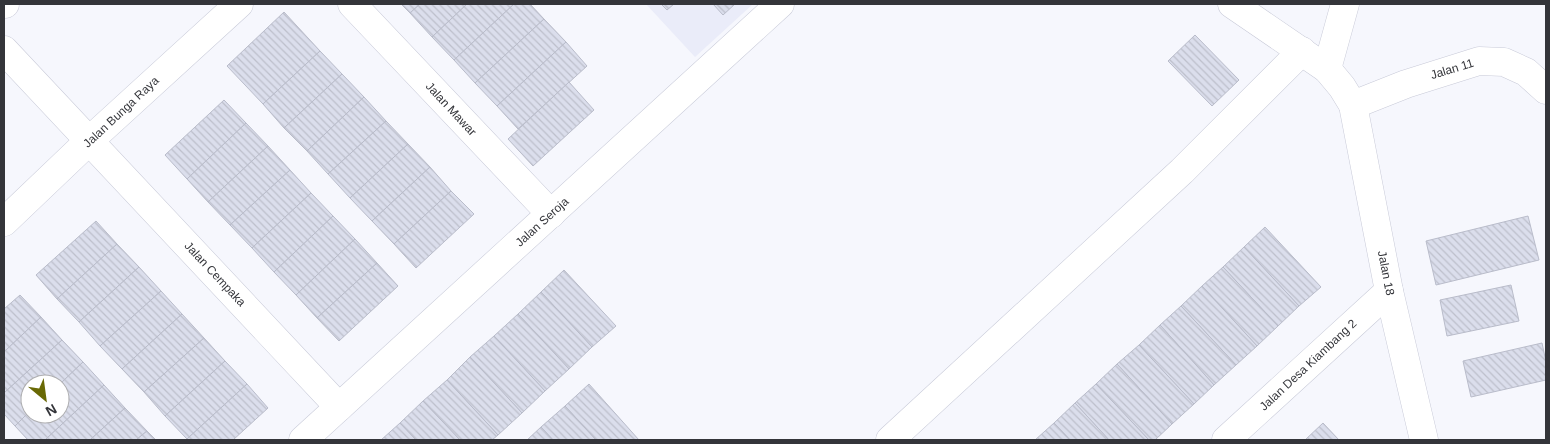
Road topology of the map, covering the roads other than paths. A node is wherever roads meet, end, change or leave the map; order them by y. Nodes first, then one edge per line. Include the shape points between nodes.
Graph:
1 (239, 4) edge
2 (352, 4) edge
3 (780, 4) edge
4 (1232, 4) edge
5 (1345, 4) edge
6 (4, 50) edge
7 (1302, 51) junction
8 (1327, 69) junction
9 (1546, 90) edge
10 (1353, 105) junction
11 (90, 140) junction
12 (551, 214) junction
13 (4, 222) edge
14 (1389, 291) junction
15 (339, 407) junction
16 (303, 440) edge
17 (890, 440) edge
18 (1226, 440) edge
19 (1424, 440) edge

1 - 11 street, Jalan Bunga Raya
2 - 12 street, Jalan Mawar
3 - 12 street, Jalan Seroja
4 - 7 street
5 - 8 street
6 - 11 street, Jalan Cempaka
7 - 8 street
7 - 17 street via 1182,172
8 - 10 street
9 - 10 street, Jalan 11 via 1526,72 1504,62 1479,61
10 - 14 street, Jalan 18
11 - 13 street, Jalan Bunga Raya
11 - 15 street, Jalan Cempaka
12 - 15 street, Jalan Seroja
14 - 18 street, Jalan Desa Kiambang 2
14 - 19 street, Jalan 18
15 - 16 street, Jalan Seroja

